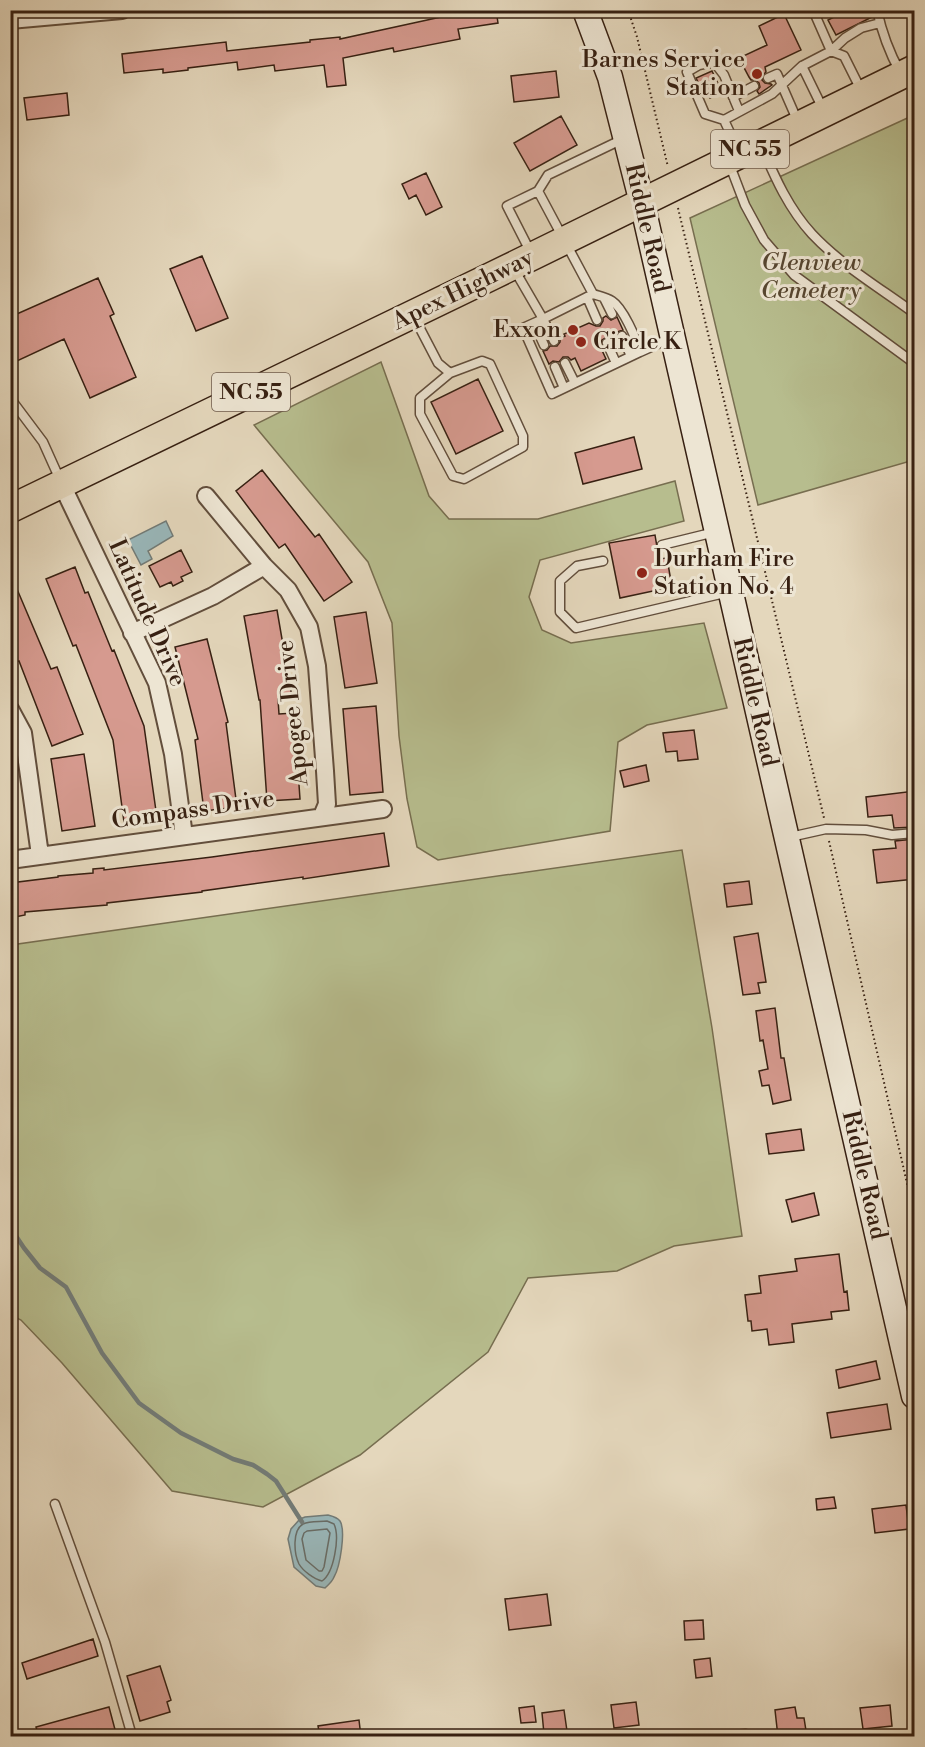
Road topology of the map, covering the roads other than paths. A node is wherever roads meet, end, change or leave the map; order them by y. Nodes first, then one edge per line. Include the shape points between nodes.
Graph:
1 (122, 10) edge
2 (585, 10) edge
3 (813, 10) edge
4 (877, 10) edge
5 (89, 12) edge
6 (10, 20) edge
7 (880, 23) junction
8 (831, 51) junction
9 (802, 66) junction
10 (908, 72) edge
11 (768, 78) dead end
12 (783, 85) junction
13 (754, 86) dead end
14 (863, 94) junction
15 (733, 97) junction
16 (739, 111) junction
17 (824, 112) junction
18 (724, 120) junction
19 (799, 125) junction
20 (626, 138) junction
21 (743, 153) junction
22 (538, 191) junction
23 (642, 203) junction
24 (565, 241) junction
25 (522, 261) junction
26 (590, 296) junction
27 (604, 298) junction
28 (915, 313) edge
29 (412, 314) junction
30 (612, 314) dead end
31 (543, 319) junction
32 (597, 320) dead end
33 (534, 323) junction
34 (622, 336) dead end
35 (672, 338) junction
36 (554, 340) dead end
37 (607, 343) dead end
38 (544, 345) dead end
39 (636, 354) junction
40 (565, 363) dead end
41 (616, 363) junction
42 (915, 363) edge
43 (555, 367) dead end
44 (450, 373) junction
45 (575, 383) junction
46 (564, 388) junction
47 (10, 398) edge
48 (62, 485) junction
49 (206, 496) dead end
50 (10, 509) edge
51 (716, 532) junction
52 (662, 545) dead end
53 (603, 561) dead end
54 (264, 566) junction
55 (729, 592) junction
56 (132, 633) junction
57 (10, 709) edge
58 (383, 809) dead end
59 (322, 816) junction
60 (915, 832) edge
61 (184, 836) junction
62 (786, 838) junction
63 (40, 855) junction
64 (10, 860) edge
65 (915, 1396) edge
66 (55, 1504) dead end
67 (132, 1737) edge
68 (720, 1737) edge
69 (751, 1737) edge

1 - 5 street
2 - 20 main road, Riddle Road via 610,77
3 - 8 lane
4 - 7 lane
5 - 6 street
7 - 8 lane via 861,28
7 - 10 lane via 889,52
8 - 9 lane
8 - 14 lane via 844,56
9 - 12 lane
9 - 17 lane
10 - 14 main road, Apex Highway / NC 55
11 - 12 lane via 777,74
12 - 16 lane
12 - 19 lane
13 - 15 lane
14 - 17 main road, Apex Highway / NC 55
15 - 16 lane
15 - 18 lane via 714,62 687,72 705,114
16 - 18 lane
17 - 19 main road, Apex Highway / NC 55
18 - 21 lane
19 - 21 main road, Apex Highway / NC 55
20 - 22 lane via 548,175
20 - 23 main road, Riddle Road
21 - 23 main road, Apex Highway / NC 55
21 - 28 lane via 779,186 812,234 838,258
21 - 42 lane via 745,205 764,240 794,275
22 - 24 lane
22 - 25 lane via 507,206
23 - 24 main road, Apex Highway / NC 55
23 - 35 main road, Riddle Road
24 - 25 main road, Apex Highway / NC 55
24 - 26 lane
25 - 29 main road, Apex Highway / NC 55
25 - 31 lane
26 - 27 lane
26 - 31 lane
26 - 32 lane
27 - 30 lane
27 - 39 lane via 618,306 637,340
29 - 44 lane via 438,363
29 - 48 main road, Apex Highway / NC 55
31 - 33 lane
31 - 36 lane
33 - 38 lane
33 - 46 lane via 523,328 552,394
34 - 39 lane
35 - 39 lane
35 - 51 main road, Riddle Road
37 - 41 lane
39 - 41 lane
40 - 45 lane
41 - 45 lane
43 - 46 lane
44 - 44 lane via 482,361 490,364 524,436 523,447 464,479 453,476 420,414 420,398
45 - 46 lane
47 - 48 lane via 43,442
48 - 50 main road, Apex Highway / NC 55
48 - 56 street, Latitude Drive
49 - 54 street, Apogee Drive
51 - 52 lane
51 - 55 main road, Riddle Road
53 - 55 lane via 577,566 560,581 560,612 576,628
54 - 56 street via 213,596
54 - 59 street, Apogee Drive via 288,590 309,627 317,666 325,771 327,804
55 - 62 main road, Riddle Road
56 - 61 street, Latitude Drive via 157,682 173,754
57 - 63 street via 22,733
58 - 59 street, Compass Drive
59 - 61 street, Compass Drive
60 - 62 lane via 892,835 826,829
61 - 63 street, Compass Drive
62 - 65 main road, Riddle Road
63 - 64 street, Compass Drive
66 - 67 lane via 105,1642
68 - 69 lane

